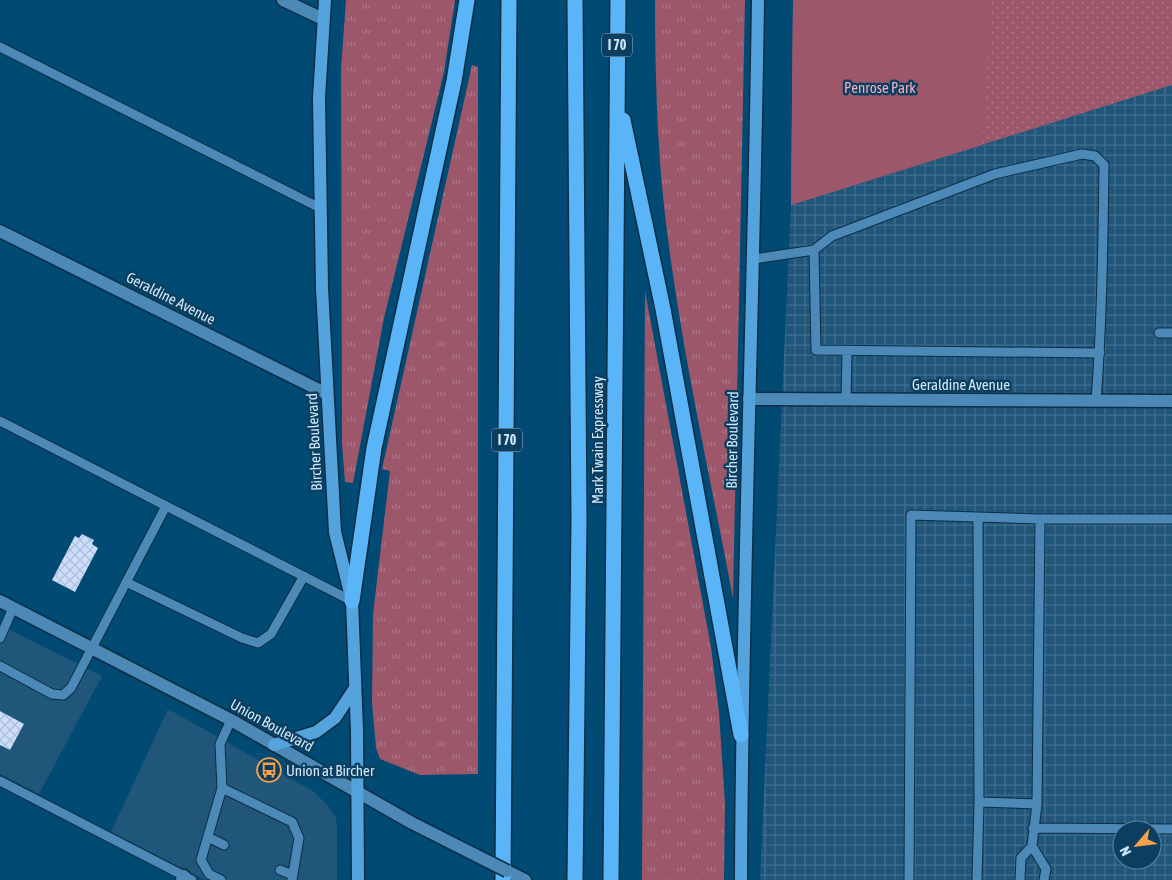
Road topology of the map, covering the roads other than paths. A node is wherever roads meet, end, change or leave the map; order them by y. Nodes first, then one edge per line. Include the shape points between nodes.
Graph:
1 (283, 0) edge
2 (325, 0) edge
3 (467, 0) edge
4 (508, 0) edge
5 (575, 0) edge
6 (618, 0) edge
7 (758, 0) edge
8 (323, 19) junction
9 (0, 47) edge
10 (617, 90) junction
11 (320, 208) junction
12 (0, 231) edge
13 (814, 250) junction
14 (754, 259) junction
15 (1159, 333) dead end
16 (1172, 333) edge
17 (847, 351) junction
18 (1100, 353) junction
19 (327, 394) junction
20 (749, 399) junction
21 (846, 400) junction
22 (1096, 401) junction
23 (1172, 401) edge
24 (0, 421) edge
25 (166, 506) junction
26 (978, 518) junction
27 (1040, 519) junction
28 (1172, 519) edge
29 (304, 576) junction
30 (126, 582) junction
31 (352, 601) junction
32 (0, 602) edge
33 (13, 608) junction
34 (0, 638) edge
35 (92, 648) junction
36 (0, 666) edge
37 (355, 688) junction
38 (231, 720) junction
39 (741, 735) junction
40 (274, 745) junction
41 (0, 781) edge
42 (222, 788) junction
43 (358, 792) junction
44 (979, 802) junction
45 (1037, 804) junction
46 (1033, 828) junction
47 (1172, 829) edge
48 (208, 837) junction
49 (224, 845) dead end
50 (1032, 846) junction
51 (280, 870) dead end
52 (293, 878) edge
53 (186, 879) edge
54 (221, 880) edge
55 (358, 880) edge
56 (504, 880) edge
57 (525, 880) edge
58 (575, 880) edge
59 (611, 880) edge
60 (741, 880) edge
61 (909, 880) edge
62 (977, 880) edge
63 (1020, 880) edge
64 (1044, 880) edge

1 - 8 street
2 - 8 main road, Bircher Boulevard
3 - 31 highway via 454,80 374,448
4 - 56 highway, I 70
5 - 58 highway via 579,520
6 - 10 highway, Mark Twain Expressway / I 70
7 - 14 main road, Bircher Boulevard
8 - 11 main road, Bircher Boulevard via 319,98
9 - 11 lane
10 - 39 highway via 662,309
10 - 59 highway, Mark Twain Expressway / I 70
11 - 19 main road, Bircher Boulevard
12 - 19 street, Geraldine Avenue
13 - 14 lane
13 - 17 lane via 814,346 820,351
13 - 18 lane via 832,236 995,174 1082,154 1095,156 1104,165
14 - 20 main road, Bircher Boulevard
15 - 16 lane
17 - 18 lane
17 - 21 lane
18 - 22 lane
19 - 31 main road, Bircher Boulevard via 335,532
20 - 21 street, Geraldine Avenue
20 - 39 main road, Bircher Boulevard
21 - 22 street, Geraldine Avenue
22 - 23 street, Geraldine Avenue
24 - 25 lane
25 - 29 lane
25 - 30 lane
26 - 27 lane
26 - 44 lane
26 - 61 lane via 911,515
27 - 28 lane
27 - 45 lane
29 - 30 lane via 271,634 258,643
29 - 31 lane
30 - 35 lane
31 - 37 main road, Bircher Boulevard
32 - 33 street, Union Boulevard
33 - 34 lane
33 - 35 street, Union Boulevard
35 - 36 lane via 72,688 63,695 52,694
35 - 38 street, Union Boulevard
37 - 40 main road via 335,718 316,732
37 - 43 main road, Bircher Boulevard
38 - 40 street, Union Boulevard
38 - 42 lane via 220,744
39 - 60 main road, Bircher Boulevard
40 - 43 street, Union Boulevard
41 - 53 lane
42 - 48 lane
42 - 52 lane via 292,822 299,838
43 - 55 main road, Bircher Boulevard
43 - 57 street, Union Boulevard, bridge
44 - 45 lane
44 - 62 lane
45 - 46 lane
46 - 47 lane
46 - 50 lane
48 - 49 lane
48 - 54 lane via 201,860 209,874
50 - 63 lane via 1021,858
50 - 64 lane via 1046,868
51 - 52 lane

